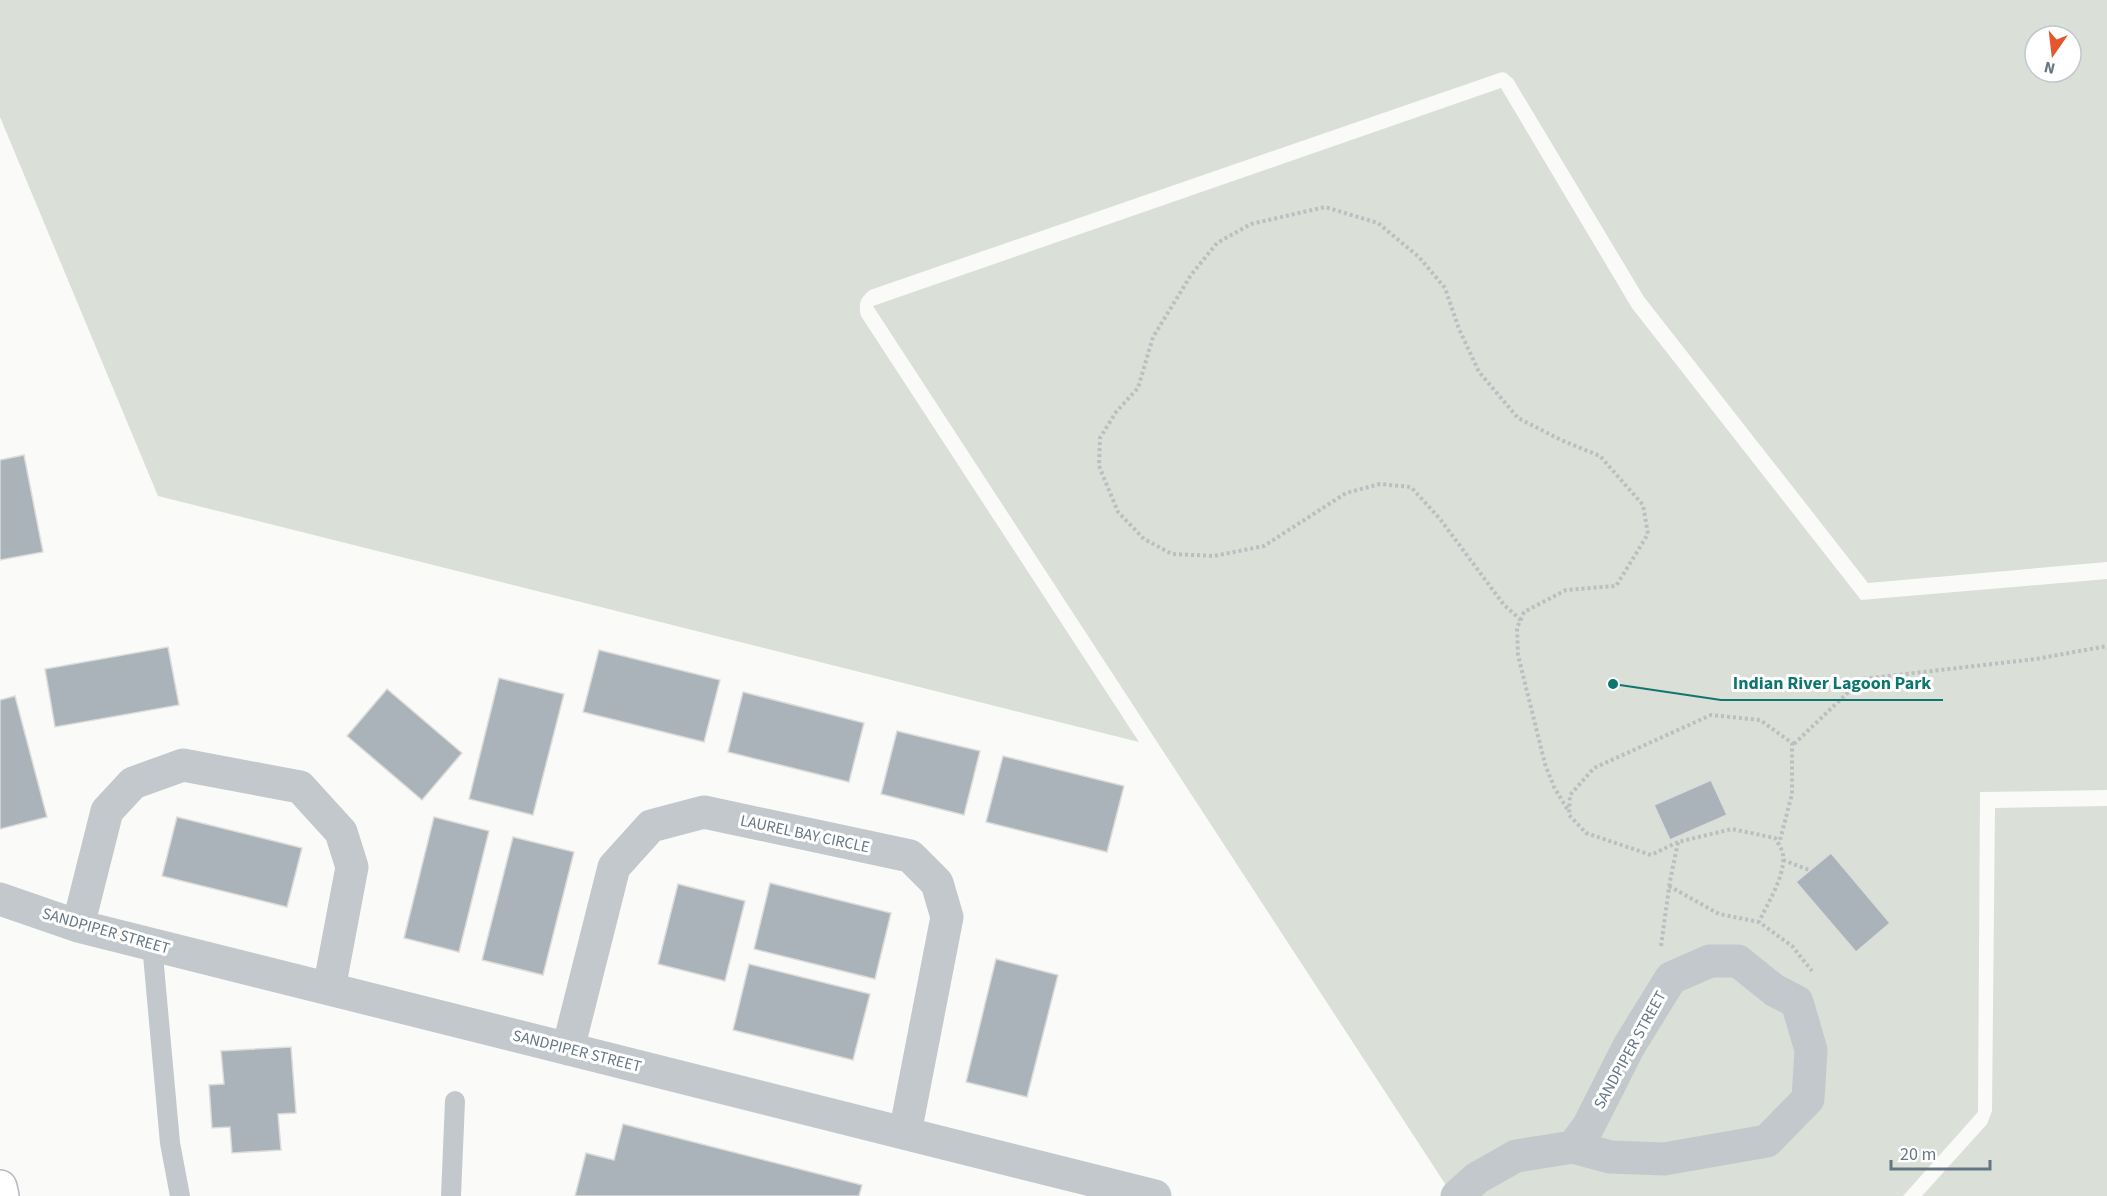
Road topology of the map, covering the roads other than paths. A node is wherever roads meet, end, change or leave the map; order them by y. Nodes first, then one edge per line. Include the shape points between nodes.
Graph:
1 (0, 899) edge
2 (78, 926) junction
3 (152, 944) junction
4 (329, 988) junction
5 (568, 1049) junction
6 (455, 1101) dead end
7 (905, 1133) junction
8 (1573, 1147) junction
9 (0, 1187) edge
10 (2, 1196) edge
11 (180, 1196) edge
12 (451, 1196) edge
13 (1155, 1196) edge
14 (1457, 1196) edge

1 - 2 street, SANDPIPER STREET
2 - 3 street, SANDPIPER STREET
2 - 4 street via 107,811 133,783 183,765 300,787 341,832 352,867
3 - 4 street, SANDPIPER STREET
3 - 11 lane via 170,1143
4 - 5 street, SANDPIPER STREET
5 - 7 street, SANDPIPER STREET
5 - 7 street, LAUREL BAY CIRCLE via 614,867 651,826 704,813 910,856 937,883 947,917
6 - 12 lane
7 - 13 street, SANDPIPER STREET
8 - 8 street, SANDPIPER STREET via 1671,978 1710,961 1738,962 1797,1002 1810,1050 1808,1099 1767,1141 1664,1159 1610,1157
8 - 14 street, SANDPIPER STREET via 1516,1156 1477,1178
9 - 10 street

